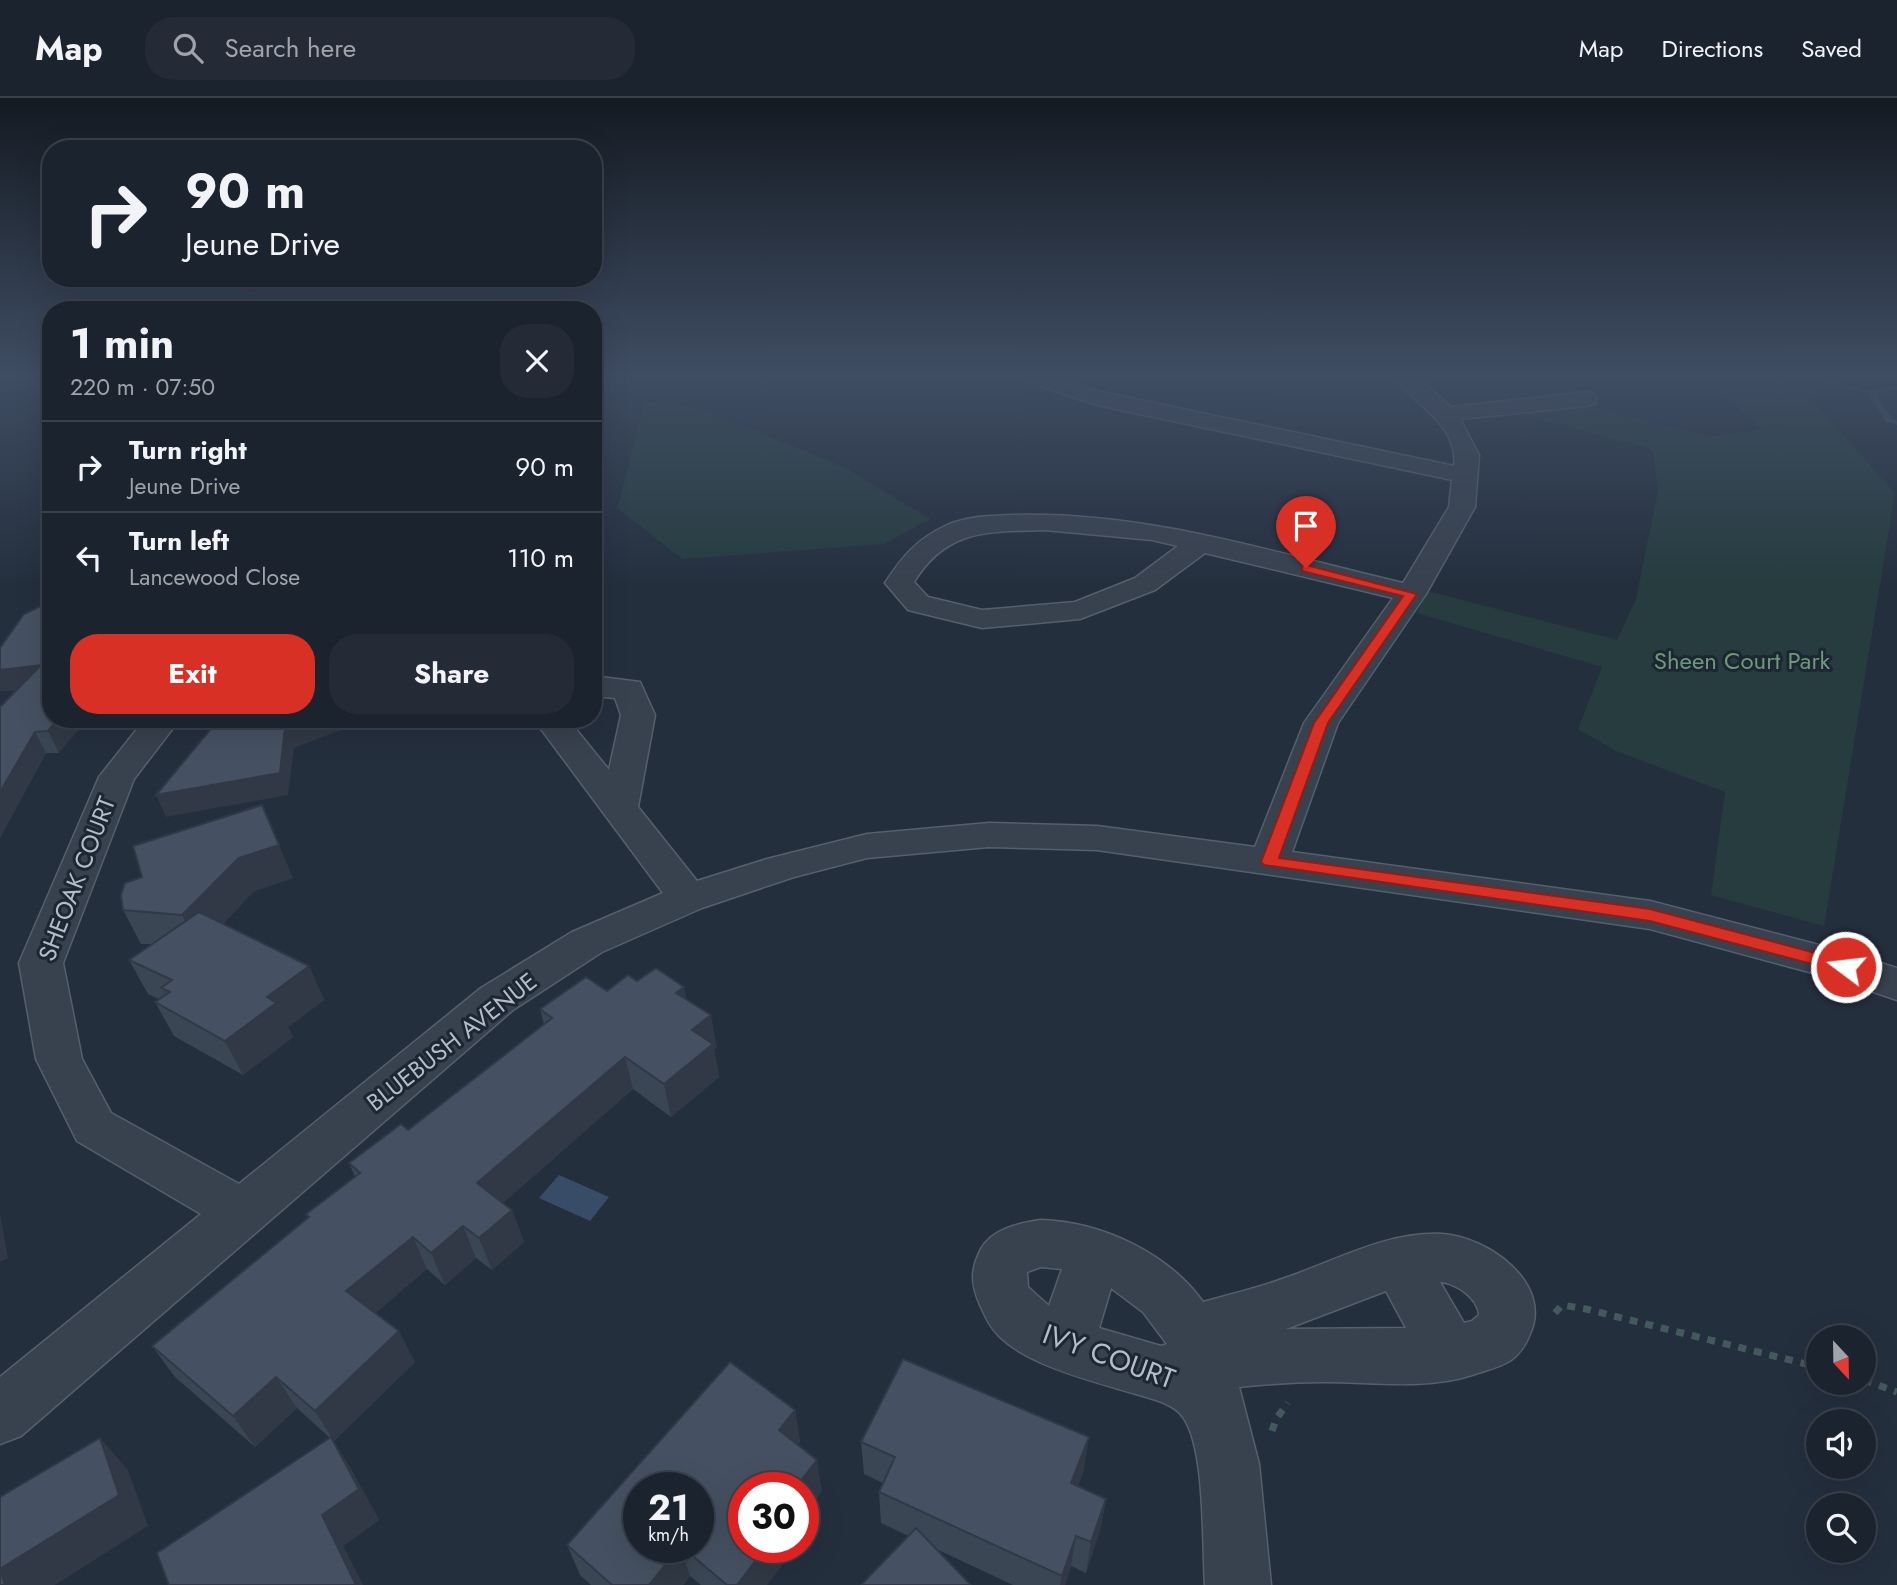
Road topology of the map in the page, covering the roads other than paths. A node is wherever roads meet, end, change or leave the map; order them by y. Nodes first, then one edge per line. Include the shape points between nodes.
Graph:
1 (1323, 445) edge
2 (1462, 445) edge
3 (1464, 475) junction
4 (1202, 542) junction
5 (1410, 594) junction
6 (602, 687) edge
7 (156, 728) edge
8 (558, 728) edge
9 (618, 808) junction
10 (1269, 862) junction
11 (688, 898) junction
12 (1897, 984) edge
13 (243, 1212) junction
14 (1094, 1255) junction
15 (1400, 1264) junction
16 (1066, 1342) junction
17 (1450, 1352) junction
18 (1204, 1371) junction
19 (0, 1415) edge
20 (1238, 1585) edge

1 - 3 street
2 - 3 street via 1467,455
3 - 5 street via 1462,507
4 - 4 street via 1145,584 1080,610 982,619 918,604 899,583 915,558 955,531 980,524 1058,524 1152,532
4 - 5 street
5 - 10 street via 1321,723
6 - 9 street via 628,689 638,715
7 - 13 street, SHEOAK COURT via 117,777 41,963 59,1059 94,1127
8 - 9 street
9 - 11 street
10 - 11 street, BLUEBUSH AVENUE via 1097,838 989,835 867,846
10 - 12 street, BLUEBUSH AVENUE via 1650,915
11 - 13 street, BLUEBUSH AVENUE via 587,942 497,999
13 - 19 street, BLUEBUSH AVENUE
14 - 16 street
14 - 16 street, IVY COURT via 1055,1244 1030,1245 1010,1252 999,1267 1004,1299 1018,1320
14 - 18 street, IVY COURT via 1127,1268 1156,1288 1181,1315
15 - 17 street
15 - 17 street, IVY COURT via 1436,1257 1459,1261 1482,1274 1503,1298 1507,1321 1500,1335 1489,1343
15 - 18 street
16 - 18 street, IVY COURT via 1146,1369
17 - 18 street, IVY COURT via 1398,1357 1307,1355
18 - 20 street, IVY COURT via 1230,1479

